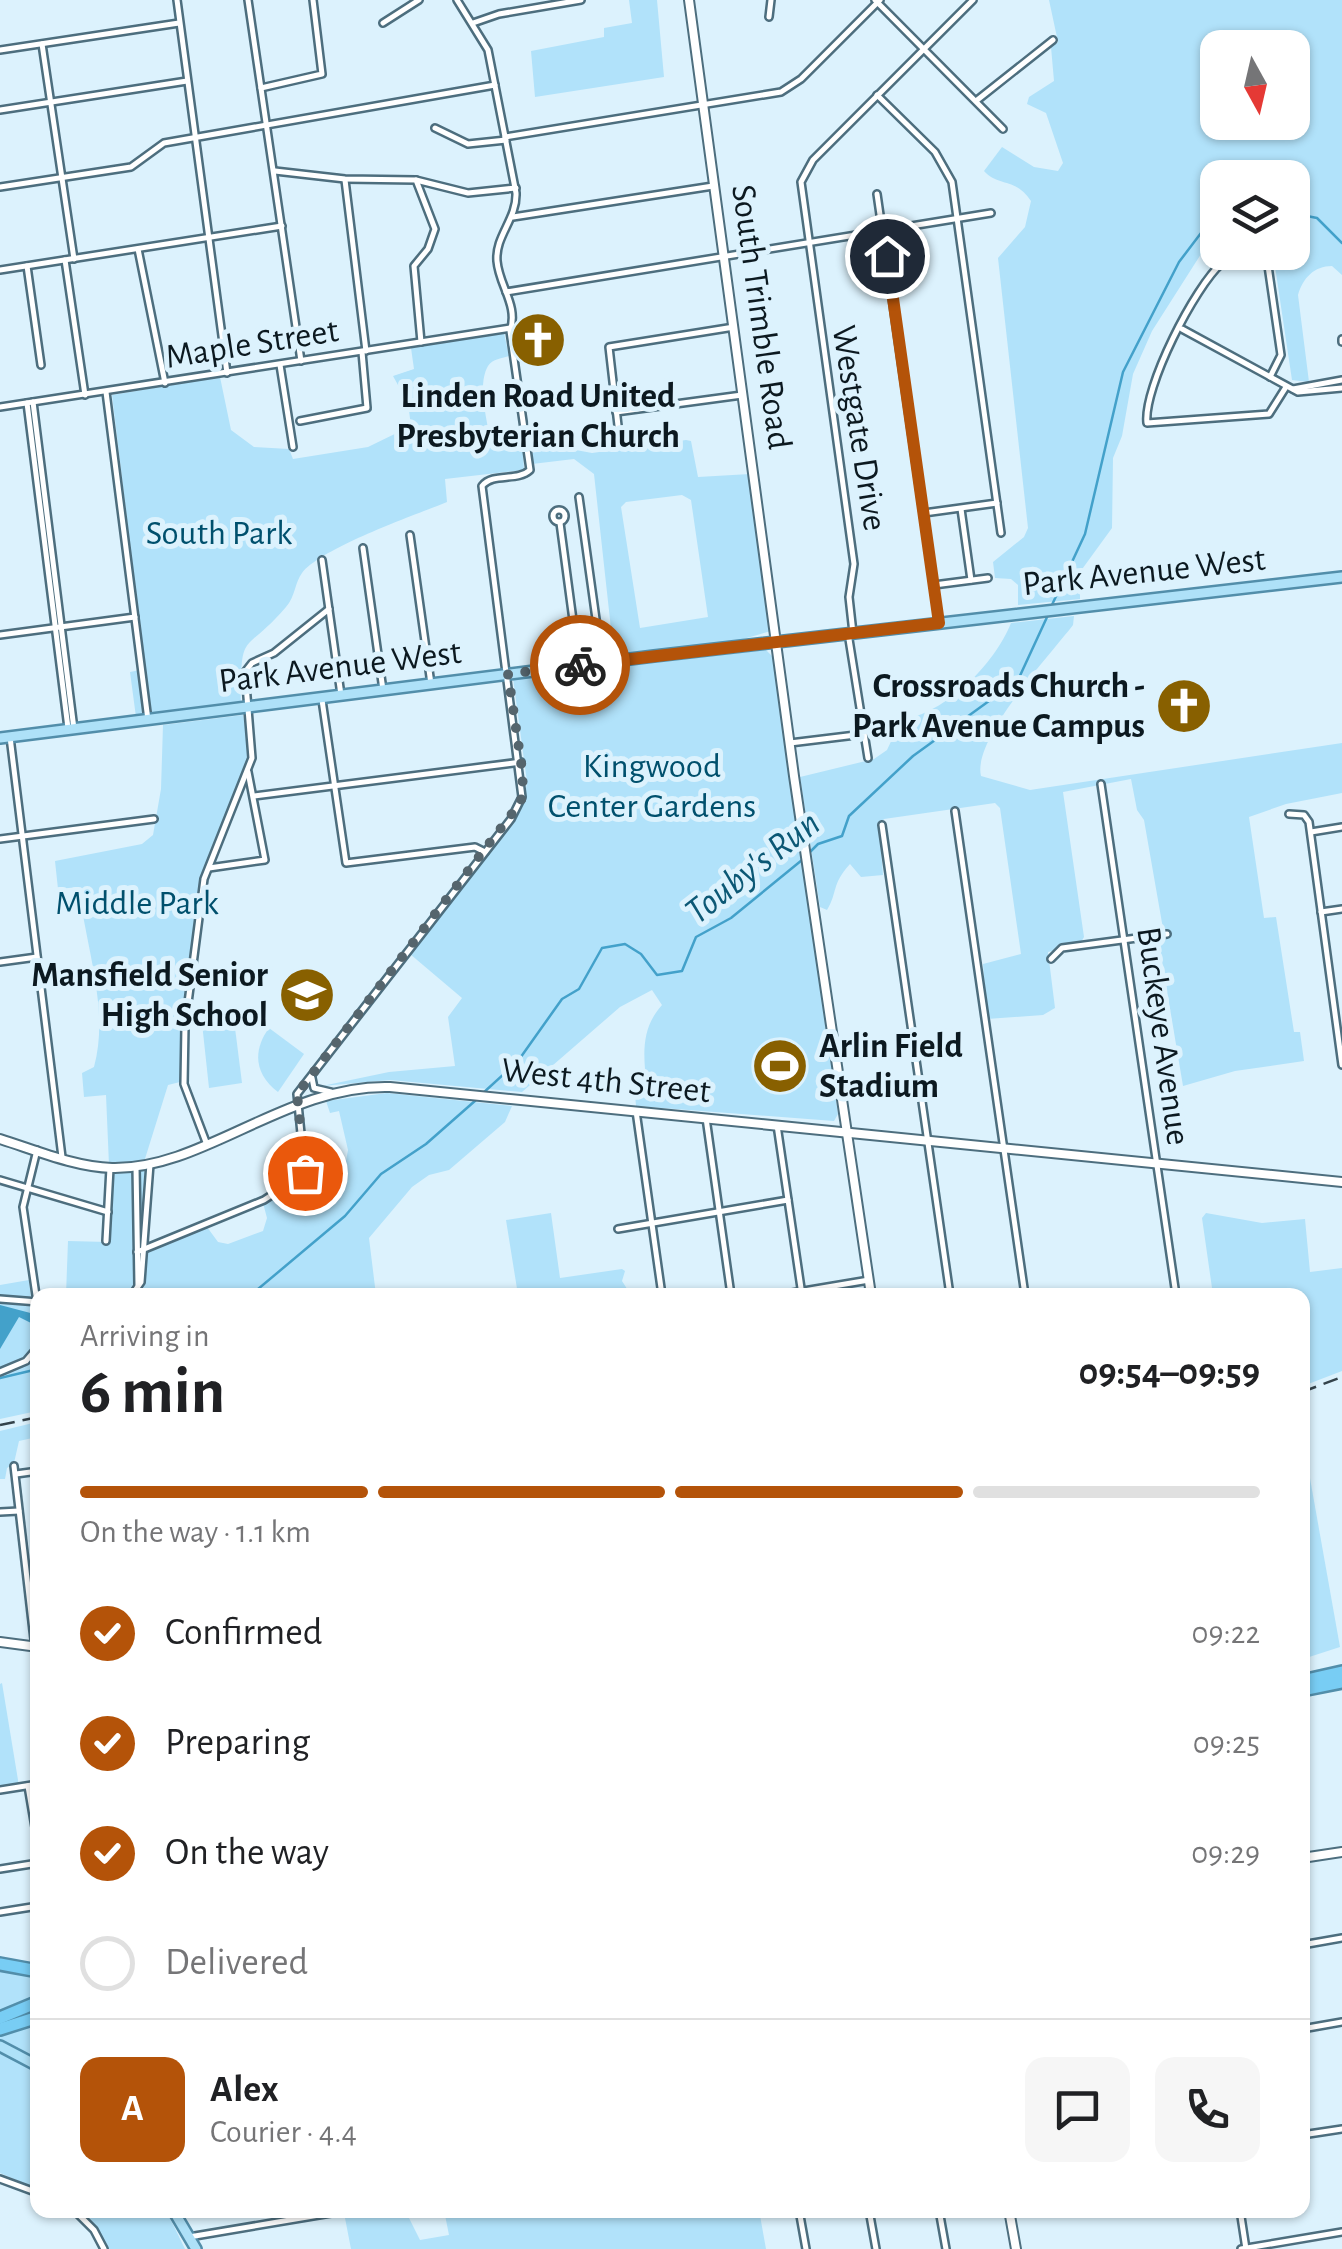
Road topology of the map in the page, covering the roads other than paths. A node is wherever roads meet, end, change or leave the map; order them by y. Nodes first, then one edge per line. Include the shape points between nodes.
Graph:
1 (176, 0) edge
2 (248, 0) edge
3 (313, 0) edge
4 (419, 0) edge
5 (458, 0) edge
6 (581, 0) edge
7 (689, 0) edge
8 (771, 0) edge
9 (973, 0) edge
10 (877, 1) edge
11 (769, 17) dead end
12 (180, 23) junction
13 (383, 23) dead end
14 (473, 23) junction
15 (1054, 40) dead end
16 (42, 44) junction
17 (924, 49) junction
18 (0, 50) edge
19 (187, 81) junction
20 (495, 85) junction
21 (261, 88) junction
22 (878, 96) junction
23 (976, 101) junction
24 (50, 102) junction
25 (703, 105) junction
26 (0, 110) edge
27 (268, 125) junction
28 (435, 128) dead end
29 (1004, 129) dead end
30 (195, 138) junction
31 (506, 138) junction
32 (275, 170) junction
33 (62, 178) junction
34 (345, 179) junction
35 (416, 180) junction
36 (714, 186) junction
37 (0, 187) edge
38 (516, 188) junction
39 (877, 194) dead end
40 (991, 213) dead end
41 (514, 217) junction
42 (957, 218) junction
43 (282, 226) junction
44 (883, 231) junction
45 (208, 239) junction
46 (808, 244) junction
47 (138, 249) junction
48 (724, 257) junction
49 (74, 259) junction
50 (65, 260) junction
51 (27, 266) junction
52 (0, 270) edge
53 (506, 292) junction
54 (511, 328) junction
55 (734, 328) junction
56 (1181, 328) junction
57 (421, 342) junction
58 (364, 351) junction
59 (301, 361) junction
60 (41, 364) dead end
61 (280, 365) junction
62 (227, 373) junction
63 (1270, 377) junction
64 (164, 383) junction
65 (1342, 384) edge
66 (1290, 388) junction
67 (106, 392) junction
68 (86, 394) junction
69 (744, 394) junction
70 (30, 403) junction
71 (0, 407) edge
72 (616, 412) junction
73 (300, 421) dead end
74 (620, 443) dead end
75 (292, 447) dead end
76 (579, 496) dead end
77 (997, 503) junction
78 (961, 508) junction
79 (924, 513) junction
80 (560, 523) dead end
81 (1001, 533) dead end
82 (410, 535) dead end
83 (364, 548) dead end
84 (322, 560) dead end
85 (1342, 577) edge
86 (988, 578) dead end
87 (971, 580) junction
88 (934, 585) junction
89 (329, 609) junction
90 (135, 617) junction
91 (939, 623) junction
92 (58, 627) junction
93 (850, 633) junction
94 (0, 635) edge
95 (778, 641) junction
96 (602, 662) junction
97 (579, 665) junction
98 (508, 674) junction
99 (432, 684) junction
100 (383, 690) junction
101 (342, 695) junction
102 (322, 698) junction
103 (248, 707) junction
104 (148, 720) junction
105 (71, 729) junction
106 (864, 734) junction
107 (5, 737) edge
108 (790, 743) junction
109 (868, 758) dead end
110 (521, 762) junction
111 (248, 772) junction
112 (1101, 784) dead end
113 (238, 786) junction
114 (335, 786) junction
115 (253, 794) junction
116 (954, 811) dead end
117 (1289, 814) dead end
118 (154, 819) dead end
119 (882, 825) dead end
120 (1342, 827) edge
121 (1311, 832) junction
122 (22, 836) junction
123 (0, 839) edge
124 (485, 852) junction
125 (209, 868) junction
126 (1342, 909) edge
127 (1321, 912) junction
128 (1166, 934) dead end
129 (1124, 940) junction
130 (37, 957) junction
131 (1051, 959) dead end
132 (0, 962) edge
133 (1342, 1065) edge
134 (312, 1075) junction
135 (332, 1092) junction
136 (296, 1105) junction
137 (636, 1111) junction
138 (706, 1118) junction
139 (777, 1126) junction
140 (848, 1132) junction
141 (0, 1140) edge
142 (928, 1140) junction
143 (206, 1142) junction
144 (1003, 1148) junction
145 (37, 1150) junction
146 (62, 1157) junction
147 (1156, 1163) junction
148 (150, 1164) junction
149 (132, 1167) junction
150 (113, 1168) junction
151 (0, 1180) edge
152 (1342, 1182) edge
153 (26, 1188) junction
154 (788, 1200) junction
155 (108, 1212) junction
156 (720, 1212) junction
157 (652, 1222) junction
158 (618, 1229) dead end
159 (106, 1241) dead end
160 (141, 1251) junction
161 (869, 1280) junction
162 (35, 1288) edge
163 (136, 1288) edge
164 (661, 1288) edge
165 (731, 1288) edge
166 (801, 1288) edge
167 (828, 1288) edge
168 (870, 1288) edge
169 (949, 1288) edge
170 (1024, 1288) edge
171 (1175, 1288) edge
172 (0, 1299) edge
173 (30, 1301) edge
174 (30, 1357) edge
175 (0, 1372) edge
176 (30, 1471) edge
177 (18, 1510) junction
178 (0, 1512) edge
179 (30, 1607) edge
180 (0, 1642) edge
181 (30, 1646) edge
182 (1342, 1672) edge
183 (1310, 1680) edge
184 (1342, 1682) edge
185 (1310, 1688) edge
186 (28, 1786) joint
187 (0, 1790) edge
188 (30, 1798) edge
189 (1342, 1854) edge
190 (1310, 1860) edge
191 (30, 1864) edge
192 (0, 1870) edge
193 (30, 1907) edge
194 (0, 1912) edge
195 (1342, 1938) edge
196 (1310, 1944) edge
197 (0, 1964) edge
198 (30, 1969) edge
199 (30, 2012) edge
200 (1342, 2022) edge
201 (3, 2024) edge
202 (1310, 2027) edge
203 (0, 2046) edge
204 (30, 2062) edge
205 (1342, 2129) edge
206 (1310, 2134) edge
207 (0, 2179) edge
208 (30, 2190) edge
209 (82, 2218) edge
210 (177, 2218) edge
211 (309, 2218) edge
212 (800, 2218) edge
213 (870, 2218) edge
214 (940, 2218) edge
215 (1010, 2218) edge
216 (1241, 2218) edge
217 (1342, 2232) edge
218 (192, 2245) edge
219 (104, 2249) edge
220 (806, 2249) edge
221 (876, 2249) edge
222 (946, 2249) edge
223 (1016, 2249) edge
224 (1244, 2249) edge

1 - 12 street
2 - 21 street
3 - 21 street via 322,74
4 - 13 street
5 - 14 street
6 - 14 street
7 - 25 main road, South Trimble Road
8 - 11 street
9 - 17 street, Westgate Drive
10 - 17 street
10 - 25 street via 792,86
12 - 16 street
12 - 19 street
14 - 20 street via 486,44
15 - 23 street
16 - 18 street
16 - 24 street
17 - 22 street, Westgate Drive
17 - 23 street
19 - 24 street
19 - 30 street
20 - 27 street
20 - 31 street
21 - 27 street
22 - 42 street via 944,164
22 - 46 street, Westgate Drive via 804,173 800,191
23 - 29 street
24 - 26 street
24 - 33 street
25 - 31 street
25 - 36 main road, South Trimble Road
27 - 30 street
27 - 32 street
28 - 31 street via 468,144
30 - 33 street via 160,144 135,166
30 - 45 street
31 - 38 street
32 - 34 street
32 - 43 street
33 - 37 street
33 - 49 street
34 - 35 street
34 - 58 street
35 - 38 street via 468,193
35 - 57 street via 435,229 414,270
36 - 41 street
36 - 48 main road, South Trimble Road
38 - 41 street
39 - 44 street
40 - 42 street
41 - 53 street via 497,251
42 - 44 street
42 - 77 street
43 - 45 street
43 - 59 street
44 - 46 street
44 - 79 street
45 - 47 street
45 - 62 street
46 - 48 street
46 - 93 street, Westgate Drive via 854,564
47 - 49 street
47 - 64 street
48 - 53 street
48 - 55 main road, South Trimble Road
49 - 50 street
50 - 51 street
50 - 68 street
51 - 52 street
51 - 60 street
53 - 54 street
54 - 57 street, Maple Street
54 - 98 street via 530,470 482,486
55 - 69 main road, South Trimble Road
55 - 72 street via 609,347
56 - 63 street
56 - 63 street via 1219,264 1265,258 1280,354
56 - 66 street via 1146,405 1148,425 1266,415
57 - 58 street, Maple Street
58 - 59 street, Maple Street
58 - 73 street via 365,409
59 - 61 street, Maple Street
61 - 62 street, Maple Street
61 - 75 street
62 - 64 street, Maple Street
63 - 66 street
64 - 67 street, Maple Street
65 - 66 street via 1307,393
67 - 68 street, Maple Street
67 - 90 street
68 - 70 street, Maple Street
69 - 72 street
69 - 95 main road, South Trimble Road
70 - 71 street, Maple Street
70 - 92 street
72 - 74 street
76 - 96 street
77 - 78 street
77 - 81 street
78 - 79 street
78 - 87 street
79 - 88 street
80 - 97 street
82 - 99 street
83 - 100 street
84 - 89 street
85 - 91 main road, Park Avenue West
86 - 87 street
87 - 88 street
88 - 91 street
89 - 101 street
89 - 103 street via 249,665
90 - 92 street
90 - 104 street
91 - 93 main road, Park Avenue West
92 - 94 street
92 - 105 street
93 - 95 main road, Park Avenue West
93 - 106 street, Westgate Drive
95 - 96 main road, Park Avenue West
95 - 108 main road, South Trimble Road
96 - 97 main road, Park Avenue West
97 - 98 main road, Park Avenue West
98 - 99 main road, Park Avenue West
98 - 110 street
99 - 100 main road, Park Avenue West
100 - 101 main road, Park Avenue West
101 - 102 main road, Park Avenue West
102 - 103 main road, Park Avenue West
102 - 114 street
103 - 104 main road, Park Avenue West
103 - 111 street via 254,744
104 - 105 main road, Park Avenue West
105 - 107 main road, Park Avenue West
106 - 108 street
106 - 109 street, Westgate Drive
107 - 122 street
108 - 140 main road, South Trimble Road
110 - 114 street
110 - 124 street via 521,802
111 - 113 street
111 - 115 street
112 - 129 street, Buckeye Avenue
113 - 115 street via 246,784
113 - 125 street
114 - 115 street
114 - 124 street via 346,863 475,847
115 - 125 street via 265,860
116 - 144 street
117 - 121 street via 1304,814
118 - 122 street
119 - 142 street
120 - 121 street
121 - 127 street
122 - 123 street
122 - 130 street
124 - 134 street
125 - 143 street via 196,921 184,1070
126 - 127 street
127 - 133 street
128 - 129 street
129 - 131 street via 1062,948
129 - 147 street, Buckeye Avenue
130 - 132 street
130 - 146 street
134 - 135 street via 314,1088
134 - 136 street
135 - 136 main road, West 4th Street
135 - 137 main road, West 4th Street via 379,1087
136 - 143 main road, West 4th Street
136 - 160 street via 305,1173 264,1200
137 - 138 main road, West 4th Street
137 - 157 street
138 - 139 main road, West 4th Street
138 - 156 street
139 - 140 main road, West 4th Street
139 - 154 street
140 - 142 main road, West 4th Street
140 - 161 main road, South Trimble Road
141 - 145 main road, West 4th Street
142 - 144 main road, West 4th Street
142 - 169 street
143 - 148 main road, West 4th Street
144 - 147 main road, West 4th Street
144 - 170 street
145 - 146 main road, West 4th Street
145 - 153 street
146 - 150 main road, West 4th Street
147 - 152 main road, West 4th Street
147 - 171 street, Buckeye Avenue
148 - 149 main road, West 4th Street
148 - 160 street
149 - 150 main road, West 4th Street
149 - 160 street
150 - 155 street
151 - 153 street
153 - 155 street
153 - 162 street
154 - 156 street
154 - 166 street
155 - 159 street
156 - 157 street
156 - 165 street
157 - 158 street
157 - 164 street
160 - 163 street
161 - 167 street
161 - 168 main road, South Trimble Road
172 - 173 street
174 - 175 street
176 - 177 street via 15,1470
177 - 178 street
177 - 179 street
180 - 181 main road
182 - 183 highway
184 - 185 highway
186 - 187 street
186 - 188 street
189 - 190 main road
191 - 192 street
193 - 194 street
195 - 196 street
197 - 198 highway
199 - 201 highway
200 - 202 street
203 - 204 main road
205 - 206 street
207 - 208 street
209 - 219 street
210 - 218 main road
211 - 218 street
212 - 220 street
213 - 221 street
214 - 222 street
215 - 223 main road
216 - 224 street
217 - 224 street

